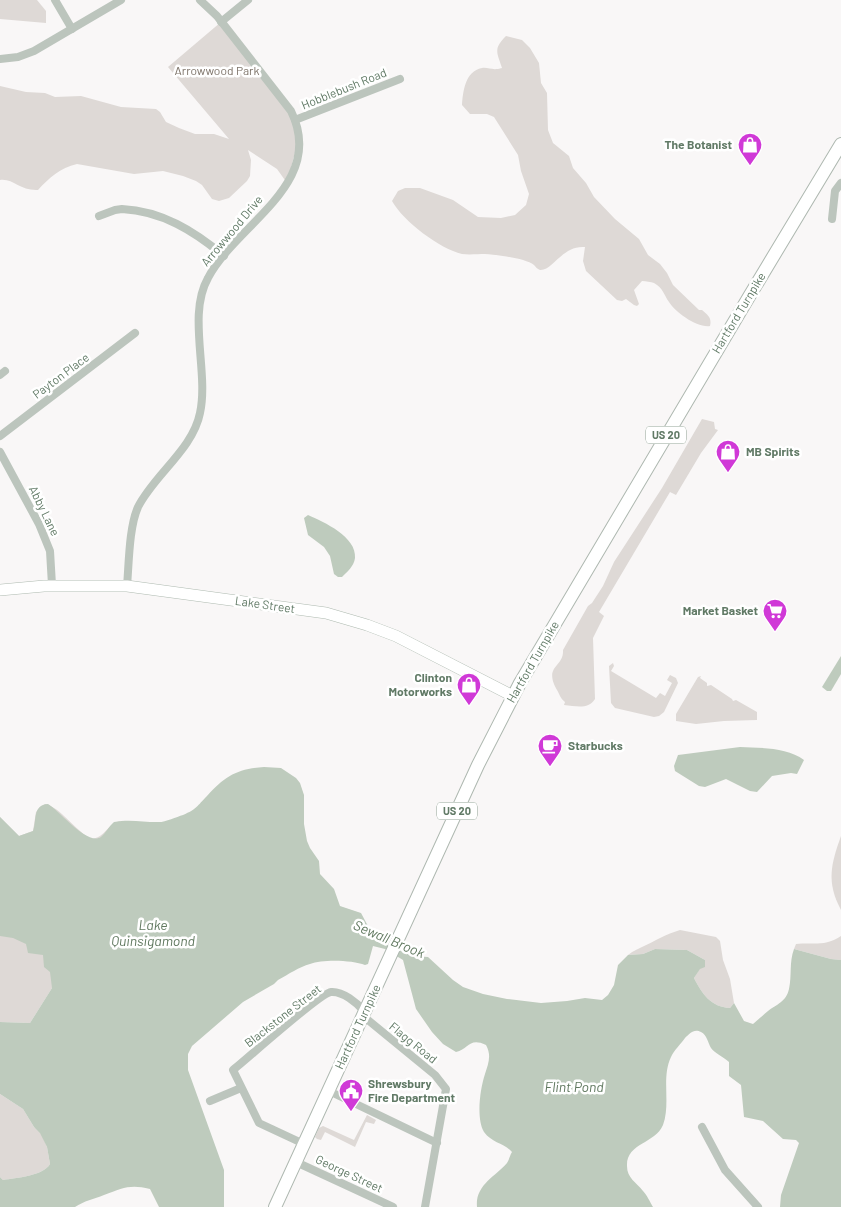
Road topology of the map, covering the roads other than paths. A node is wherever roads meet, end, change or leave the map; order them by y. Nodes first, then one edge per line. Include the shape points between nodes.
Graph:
1 (55, 0) edge
2 (120, 0) edge
3 (200, 0) edge
4 (248, 0) edge
5 (221, 22) junction
6 (72, 29) junction
7 (0, 59) edge
8 (400, 78) dead end
9 (296, 120) junction
10 (841, 144) edge
11 (841, 183) edge
12 (99, 216) dead end
13 (832, 219) dead end
14 (224, 256) junction
15 (135, 333) dead end
16 (0, 436) edge
17 (0, 452) edge
18 (52, 585) junction
19 (127, 586) junction
20 (0, 590) edge
21 (513, 696) junction
22 (364, 1013) junction
23 (241, 1088) junction
24 (329, 1091) junction
25 (210, 1101) dead end
26 (702, 1127) dead end
27 (437, 1143) junction
28 (304, 1144) junction
29 (296, 1162) junction
30 (275, 1207) edge
31 (393, 1207) edge
32 (425, 1207) edge
33 (758, 1207) edge

1 - 6 street
2 - 6 street
3 - 5 street, Arrowwood Drive
4 - 5 street
5 - 9 street, Arrowwood Drive
6 - 7 street via 26,54
8 - 9 street, Hobblebush Road
9 - 14 street, Arrowwood Drive via 300,146 293,175
10 - 21 main road, Hartford Turnpike / US 20
11 - 13 street via 835,191
12 - 14 street via 115,210 128,210 164,218 194,232
14 - 19 street, Arrowwood Drive via 208,278 200,301 202,401 198,419 190,436 138,508 132,528
15 - 16 street, Payton Place
17 - 18 street, Abby Lane via 50,551
18 - 19 main road, Lake Street
18 - 20 main road, Lake Street
19 - 21 main road, Lake Street via 320,612 352,620 408,642
21 - 22 main road, Hartford Turnpike / US 20
22 - 23 street, Blackstone Street via 353,1001 336,993 322,996 233,1070
22 - 24 main road, Hartford Turnpike / US 20
22 - 27 street, Flagg Road via 445,1087
23 - 25 street
23 - 28 street via 258,1123
24 - 27 street
24 - 28 main road, Hartford Turnpike / US 20
26 - 33 street via 725,1170
27 - 32 street, Flagg Road
28 - 29 main road, Hartford Turnpike / US 20
29 - 30 main road, Hartford Turnpike / US 20
29 - 31 street, George Street

